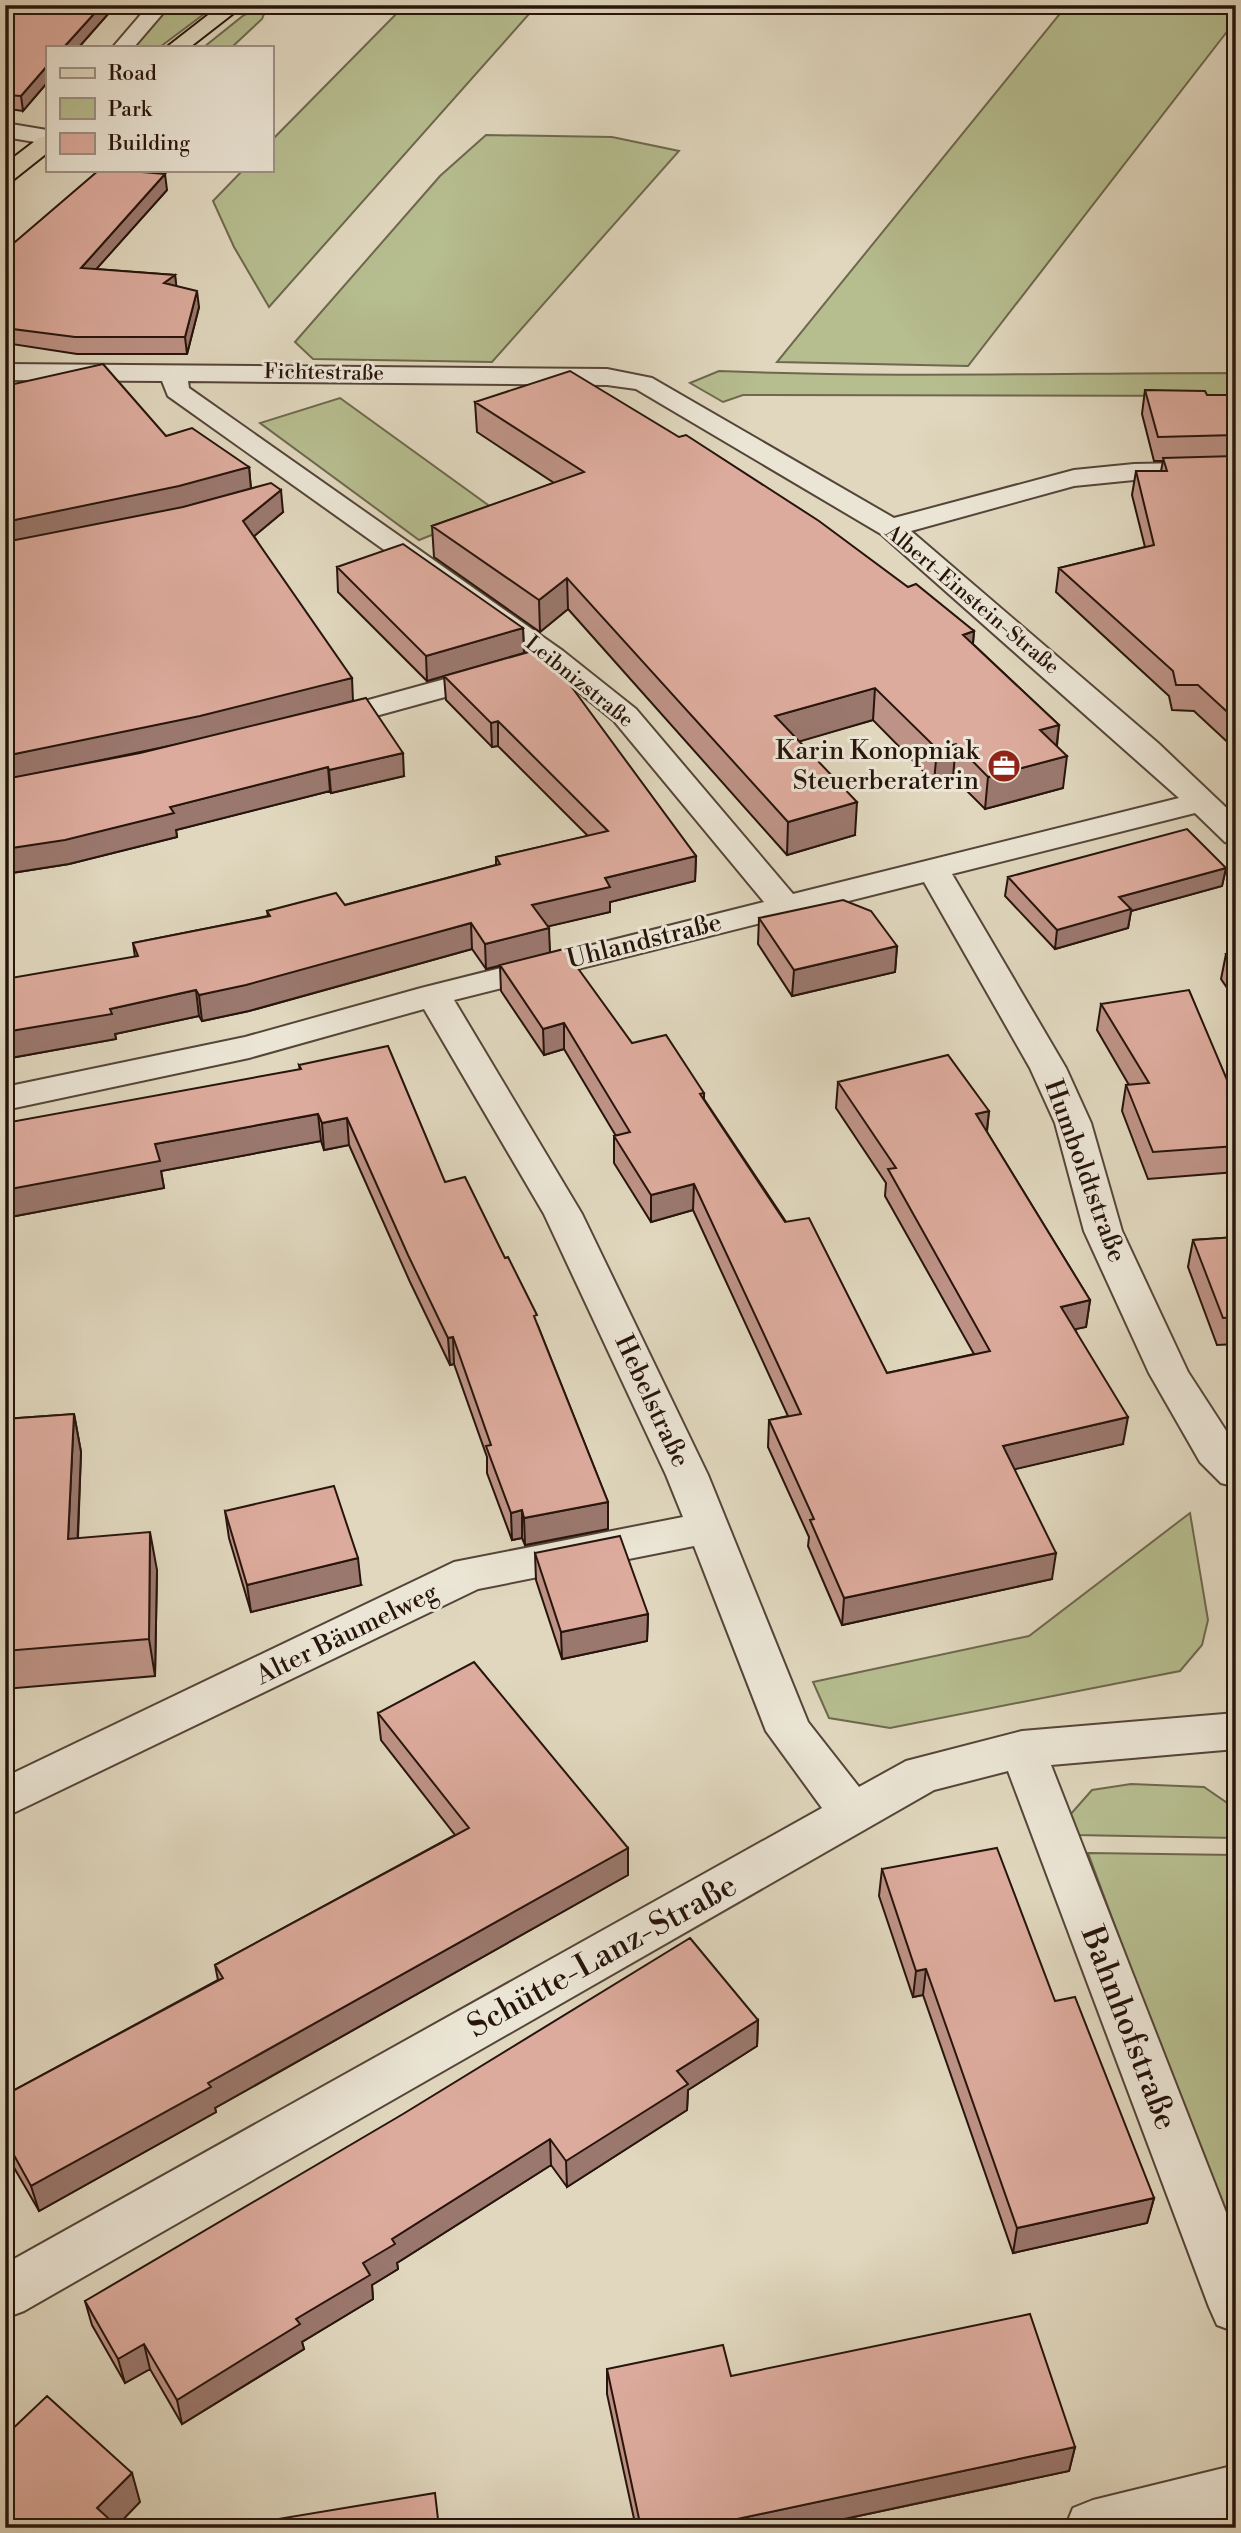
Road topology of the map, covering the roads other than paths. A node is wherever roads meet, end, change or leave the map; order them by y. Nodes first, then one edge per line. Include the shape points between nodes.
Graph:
1 (160, 5) edge
2 (234, 5) edge
3 (123, 46) edge
4 (178, 46) edge
5 (5, 130) edge
6 (46, 136) edge
7 (46, 145) edge
8 (5, 175) edge
9 (5, 372) edge
10 (173, 373) junction
11 (643, 383) joint
12 (1236, 470) edge
13 (309, 485) junction
14 (272, 495) edge
15 (891, 528) junction
16 (553, 657) junction
17 (292, 730) edge
18 (1201, 802) junction
19 (1236, 835) edge
20 (933, 869) junction
21 (785, 906) junction
22 (433, 995) junction
23 (5, 1099) edge
24 (1236, 1472) edge
25 (707, 1528) junction
26 (1236, 1731) edge
27 (1022, 1749) junction
28 (5, 1798) edge
29 (853, 1814) junction
30 (5, 2293) edge
31 (1236, 2307) edge
32 (1236, 2493) edge
33 (1093, 2528) edge

1 - 3 street
2 - 4 main road
5 - 6 street
7 - 8 main road
9 - 10 street, Fichtestraße
10 - 11 street, Fichtestraße via 607,377
10 - 13 street, Leibnizstraße via 177,391
11 - 15 street, Albert-Einstein-Straße
12 - 15 street via 1124,472 1076,478
13 - 14 street
13 - 16 street, Leibnizstraße
15 - 18 street, Albert-Einstein-Straße
16 - 17 street
16 - 21 street, Leibnizstraße via 625,715
18 - 19 street, Albert-Einstein-Straße
18 - 20 street, Uhlandstraße
20 - 21 street, Uhlandstraße
20 - 24 street, Humboldtstraße via 1048,1069 1073,1123 1103,1231 1169,1373 1215,1451
21 - 22 street, Uhlandstraße
22 - 23 street, Uhlandstraße via 249,1047
22 - 25 street, Hebelstraße via 563,1214 687,1475
25 - 28 street, Alter Bäumelweg via 469,1574
25 - 29 street, Hebelstraße via 789,1731
26 - 27 street, Schütte-Lanz-Straße
27 - 29 street, Schütte-Lanz-Straße via 922,1774
27 - 31 street, Bahnhofstraße
29 - 30 street, Schütte-Lanz-Straße
32 - 33 street

